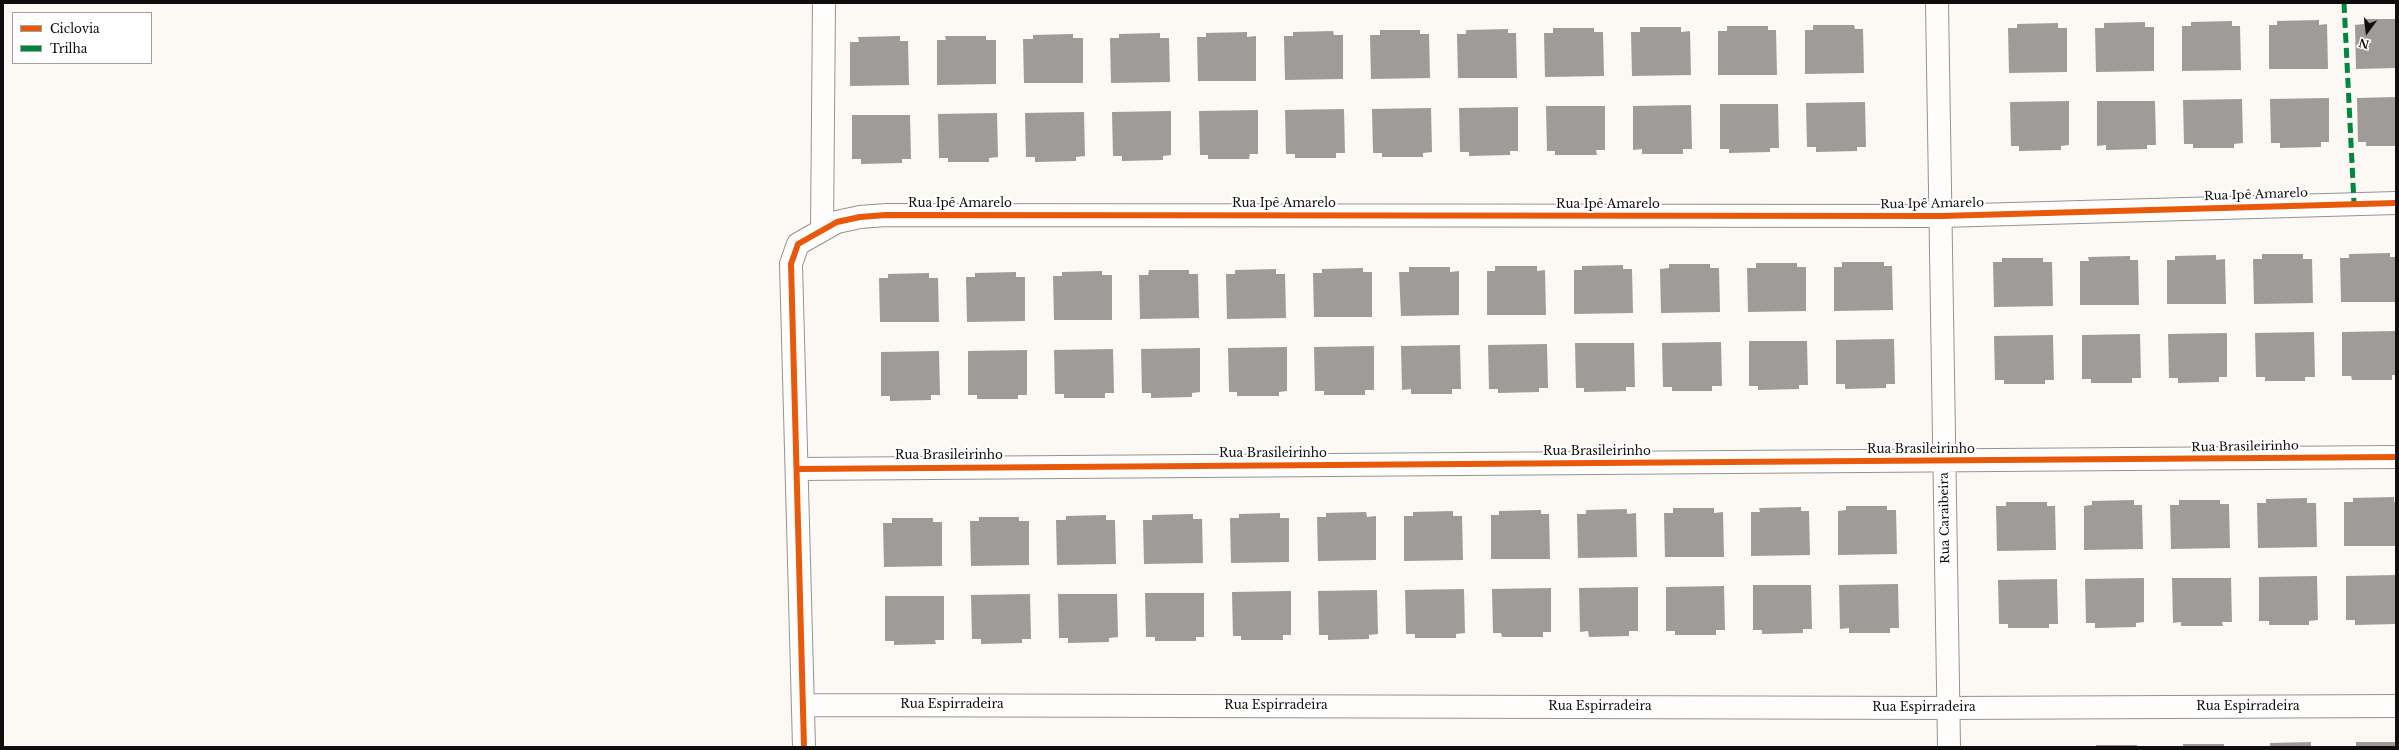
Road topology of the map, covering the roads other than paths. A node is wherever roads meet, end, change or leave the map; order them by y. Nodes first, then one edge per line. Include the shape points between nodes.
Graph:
1 (824, 3) edge
2 (1937, 3) edge
3 (2396, 203) edge
4 (1941, 216) junction
5 (822, 229) junction
6 (2396, 457) edge
7 (1944, 461) junction
8 (798, 468) junction
9 (804, 705) junction
10 (2396, 706) edge
11 (1948, 708) junction
12 (804, 747) edge
13 (1949, 747) edge

1 - 5 street
2 - 4 street, Rua Caraibeira
3 - 4 street, Rua Ipê Amarelo
4 - 5 street, Rua Ipê Amarelo via 886,215 837,222
4 - 7 street, Rua Caraibeira
5 - 8 street, Rua Ipê Amarelo via 798,244 791,264
6 - 7 street, Rua Brasileirinho
7 - 8 street, Rua Brasileirinho
7 - 11 street, Rua Caraibeira
8 - 9 street, Rua Ipê Amarelo
9 - 11 street, Rua Espirradeira
9 - 12 street, Rua Ipê Amarelo
10 - 11 street, Rua Espirradeira
11 - 13 street, Rua Caraibeira

